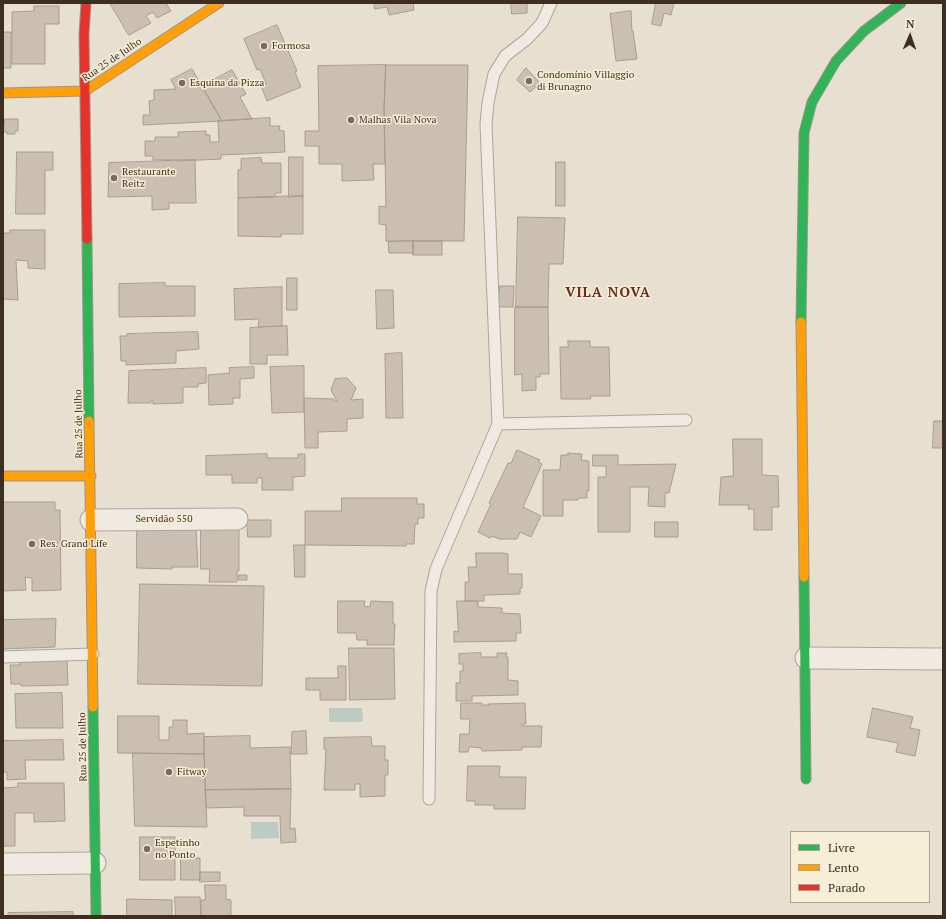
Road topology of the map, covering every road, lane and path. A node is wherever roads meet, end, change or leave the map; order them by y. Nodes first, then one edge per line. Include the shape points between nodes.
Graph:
1 (86, 3) edge
2 (219, 3) edge
3 (551, 3) edge
4 (901, 3) edge
5 (85, 91) junction
6 (3, 93) edge
7 (686, 420) dead end
8 (498, 424) junction
9 (3, 476) edge
10 (91, 476) junction
11 (237, 519) dead end
12 (91, 520) junction
13 (93, 654) junction
14 (3, 657) edge
15 (806, 658) junction
16 (943, 659) edge
17 (806, 779) dead end
18 (429, 798) dead end
19 (95, 863) junction
20 (3, 864) edge
21 (96, 916) edge

1 - 5 main road
2 - 5 main road, Rua 25 de Julho
3 - 8 lane via 542,23 505,56 494,74 488,103 486,124
4 - 15 main road via 864,31 836,61 812,102 804,133 801,300
5 - 6 main road
5 - 10 main road, Rua 25 de Julho
7 - 8 lane
8 - 18 lane via 436,569 431,591
9 - 10 main road
10 - 12 main road, Rua 25 de Julho
11 - 12 street, Servidão 550
12 - 13 main road, Rua 25 de Julho
13 - 14 lane
13 - 19 main road, Rua 25 de Julho
15 - 16 street
15 - 17 main road
19 - 20 street
19 - 21 main road, Rua 25 de Julho

